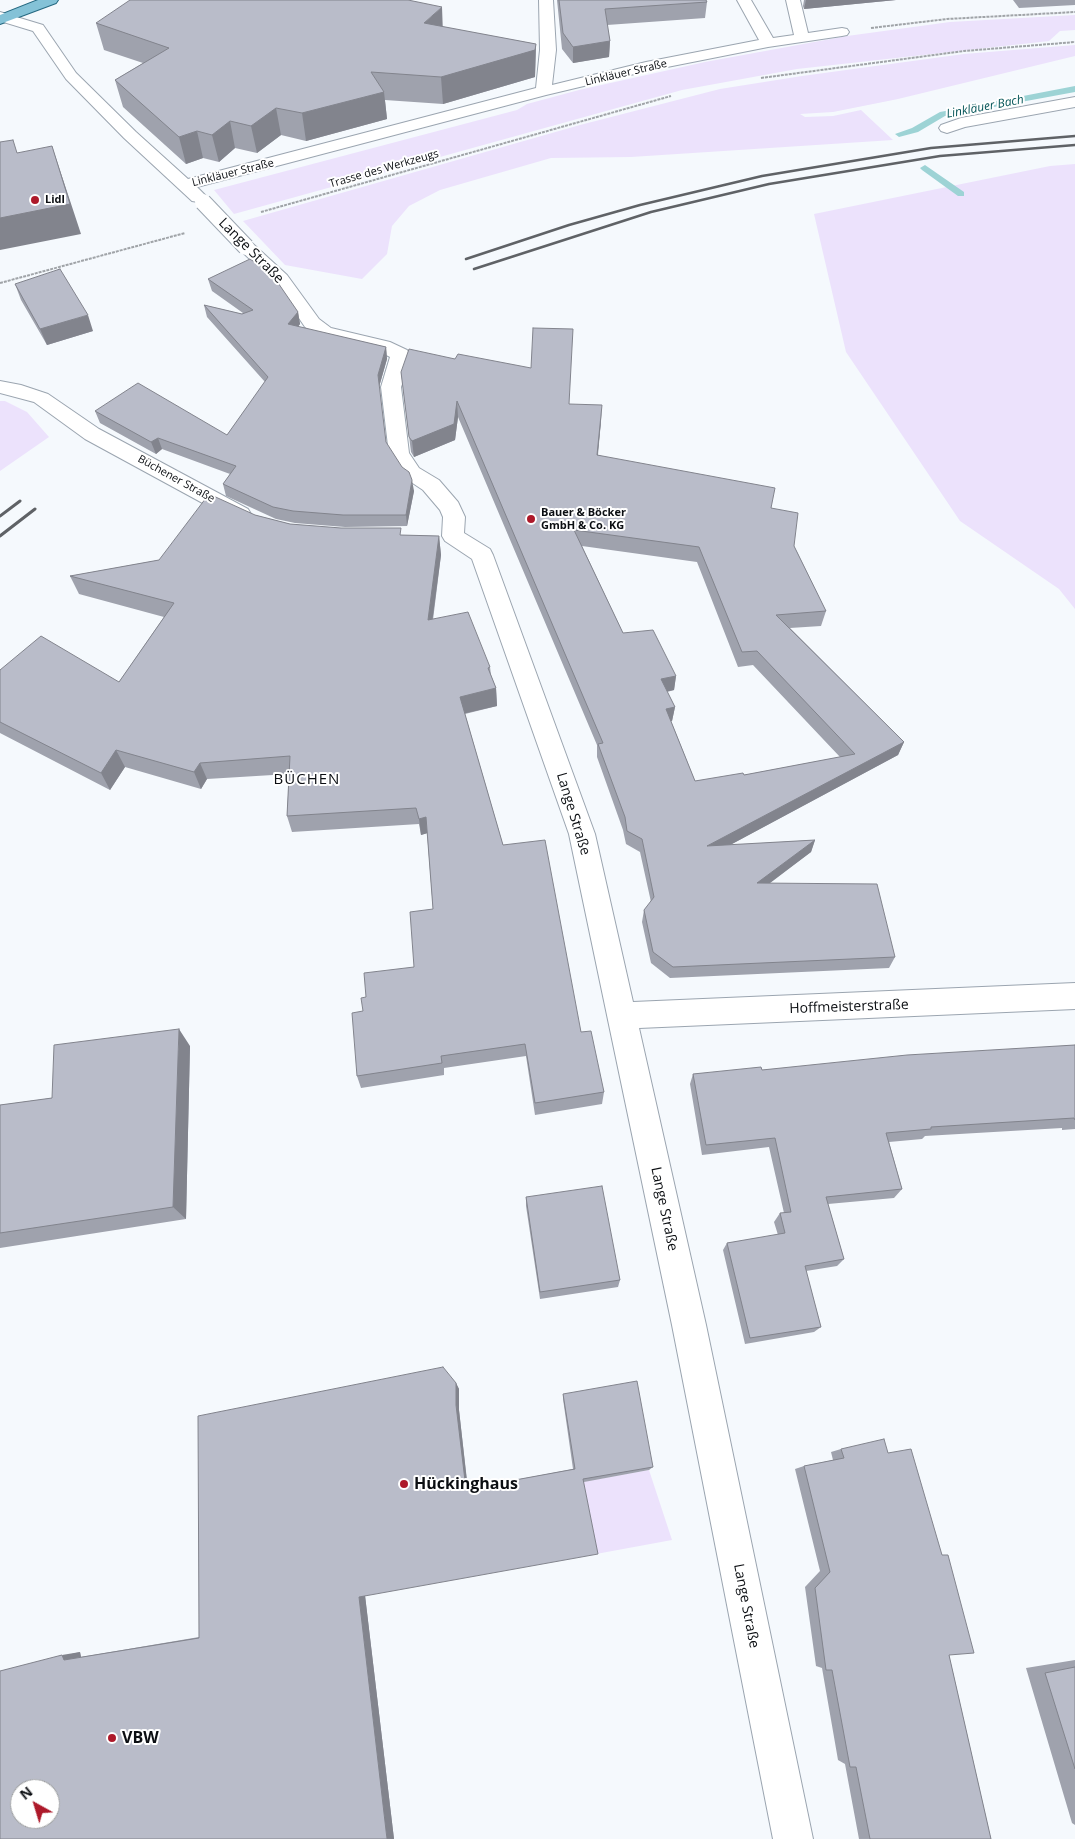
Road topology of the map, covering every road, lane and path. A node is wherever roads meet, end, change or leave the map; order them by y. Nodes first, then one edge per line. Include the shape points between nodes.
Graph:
1 (51, 0) edge
2 (546, 0) edge
3 (744, 0) edge
4 (793, 0) edge
5 (1075, 12) edge
6 (2, 18) edge
7 (842, 32) joint
8 (802, 38) junction
9 (1075, 42) edge
10 (768, 43) junction
11 (758, 79) dead end
12 (544, 91) junction
13 (677, 95) dead end
14 (1075, 102) edge
15 (947, 128) dead end
16 (185, 185) junction
17 (257, 213) dead end
18 (193, 230) dead end
19 (0, 283) edge
20 (0, 387) edge
21 (262, 524) edge
22 (1075, 996) edge
23 (622, 1016) junction
24 (793, 1839) edge

1 - 6 main road
2 - 12 street via 548,50
3 - 10 street
4 - 8 street
5 - 7 path via 947,19
6 - 16 street, Lange Straße via 38,28 71,76
7 - 8 street, Linkläuer Straße
8 - 10 street, Linkläuer Straße
9 - 11 path via 964,51
10 - 12 street, Linkläuer Straße
12 - 16 street, Linkläuer Straße
13 - 17 path, Trasse des Werkzeugs
14 - 15 street
16 - 23 street, Lange Straße, bridge via 281,279 312,323 324,332 383,346 400,354 392,387 399,454 412,473 431,485 450,506 454,517 444,536 482,554 582,834
18 - 19 path
20 - 21 street, Büchener Straße via 41,398 92,434
22 - 23 street, Hoffmeisterstraße
23 - 24 street, Lange Straße via 689,1325

